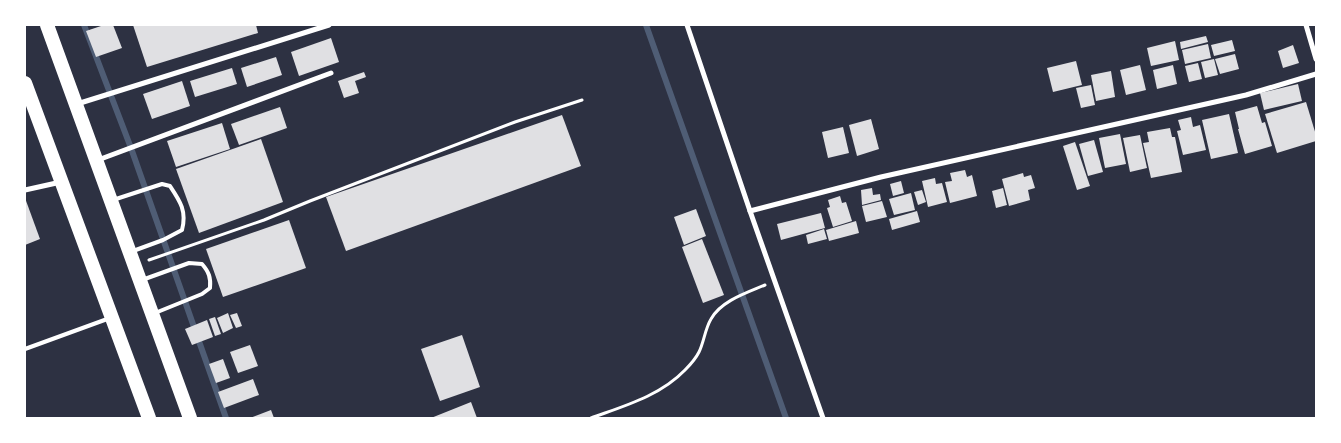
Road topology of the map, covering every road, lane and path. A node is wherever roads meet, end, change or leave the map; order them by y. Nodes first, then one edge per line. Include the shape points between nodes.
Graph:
1 (47, 25) edge
2 (329, 25) edge
3 (687, 25) edge
4 (1306, 25) edge
5 (1316, 60) edge
6 (331, 72) dead end
7 (1316, 74) edge
8 (25, 83) edge
9 (582, 100) dead end
10 (76, 104) junction
11 (97, 160) junction
12 (61, 182) junction
13 (25, 190) edge
14 (111, 200) junction
15 (750, 211) junction
16 (130, 252) junction
17 (135, 266) junction
18 (140, 280) junction
19 (754, 290) dead end
20 (152, 314) junction
21 (111, 317) junction
22 (25, 349) edge
23 (149, 418) edge
24 (190, 418) edge
25 (591, 418) edge
26 (823, 418) edge

1 - 10 highway
2 - 10 street
3 - 15 street
4 - 5 street
6 - 11 street
7 - 15 street via 1237,97 881,177
8 - 12 highway
9 - 17 path
10 - 11 highway
11 - 14 highway
12 - 13 street
12 - 21 highway
14 - 16 highway
14 - 16 lane via 162,184 170,186 178,198 185,218 182,230
15 - 26 street
16 - 17 highway
17 - 18 highway
18 - 20 highway
18 - 20 lane via 189,263 202,264 208,271 210,288
19 - 25 path via 718,309 699,352 685,370 658,391
20 - 24 highway
21 - 22 lane
21 - 23 highway

